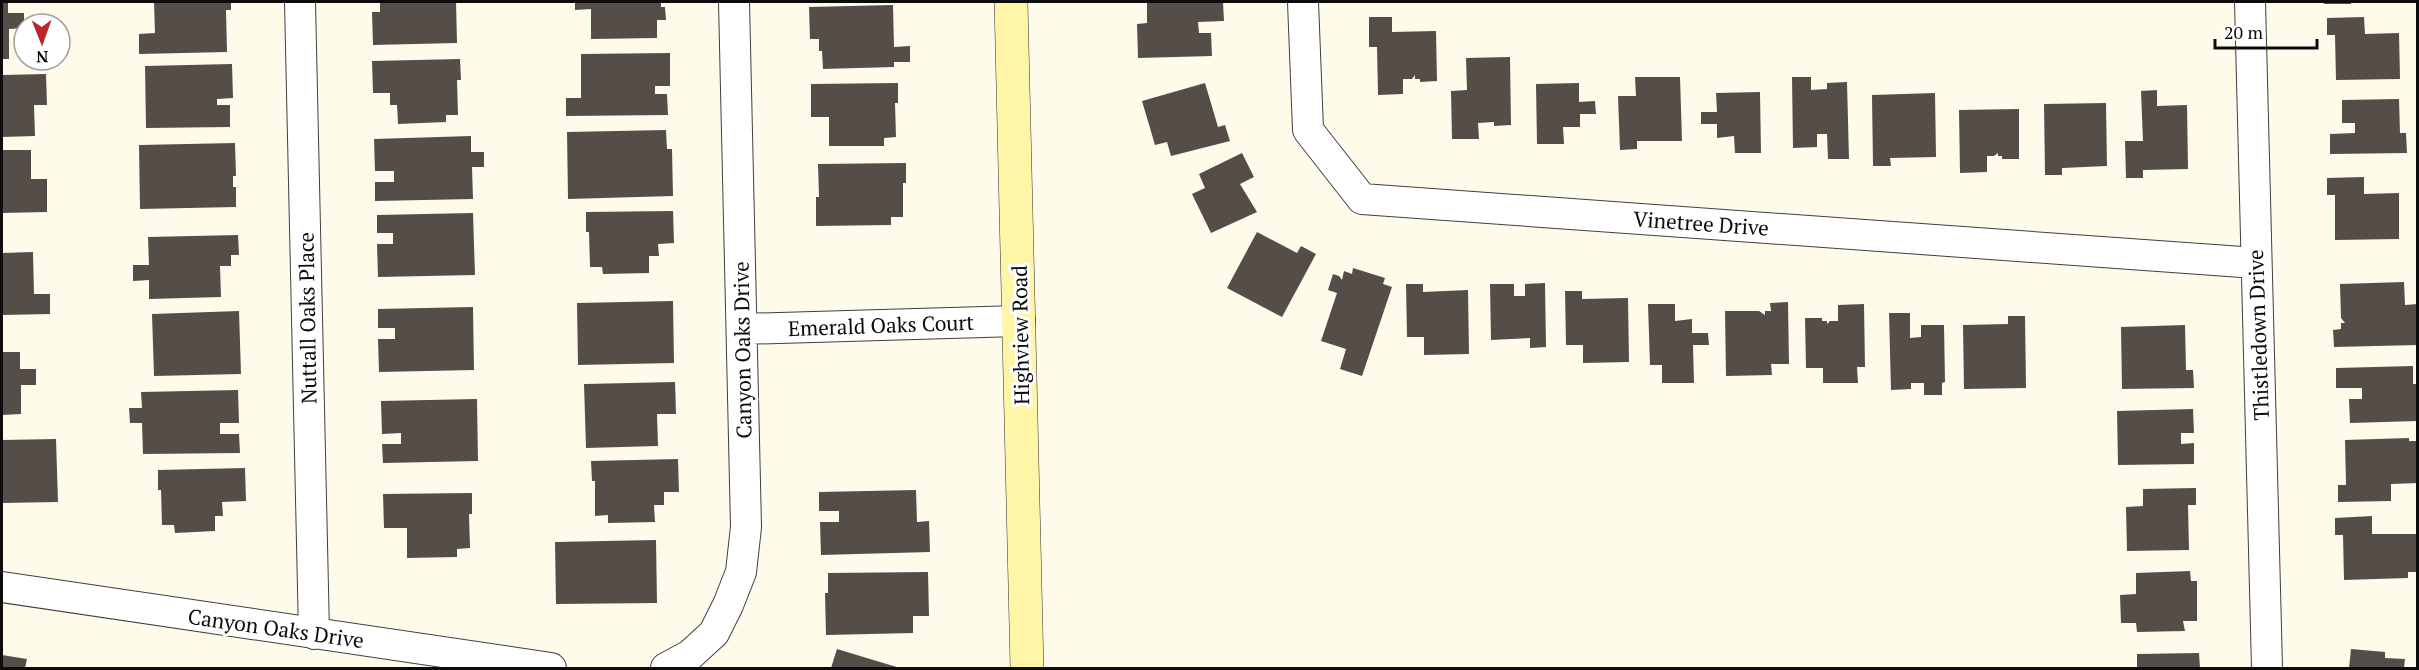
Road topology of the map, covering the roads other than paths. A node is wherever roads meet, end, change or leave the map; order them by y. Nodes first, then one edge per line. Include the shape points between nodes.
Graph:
1 (300, 2) edge
2 (734, 2) edge
3 (1011, 2) edge
4 (1303, 2) edge
5 (2250, 2) edge
6 (2256, 263) junction
7 (1020, 321) junction
8 (742, 329) junction
9 (2, 587) edge
10 (314, 634) junction
11 (551, 669) edge
12 (666, 669) edge
13 (1027, 669) edge
14 (2267, 669) edge

1 - 10 street, Nuttall Oaks Place
2 - 8 street, Canyon Oaks Drive
3 - 7 street, Highview Road
4 - 6 street, Vinetree Drive via 1308,130 1362,199
5 - 6 street, Thistledown Drive
6 - 14 street, Thistledown Drive
7 - 8 street, Emerald Oaks Court
7 - 13 street, Highview Road
8 - 12 street, Canyon Oaks Drive via 746,527 741,572 714,633 690,655
9 - 10 street, Canyon Oaks Drive
10 - 11 street, Canyon Oaks Drive

